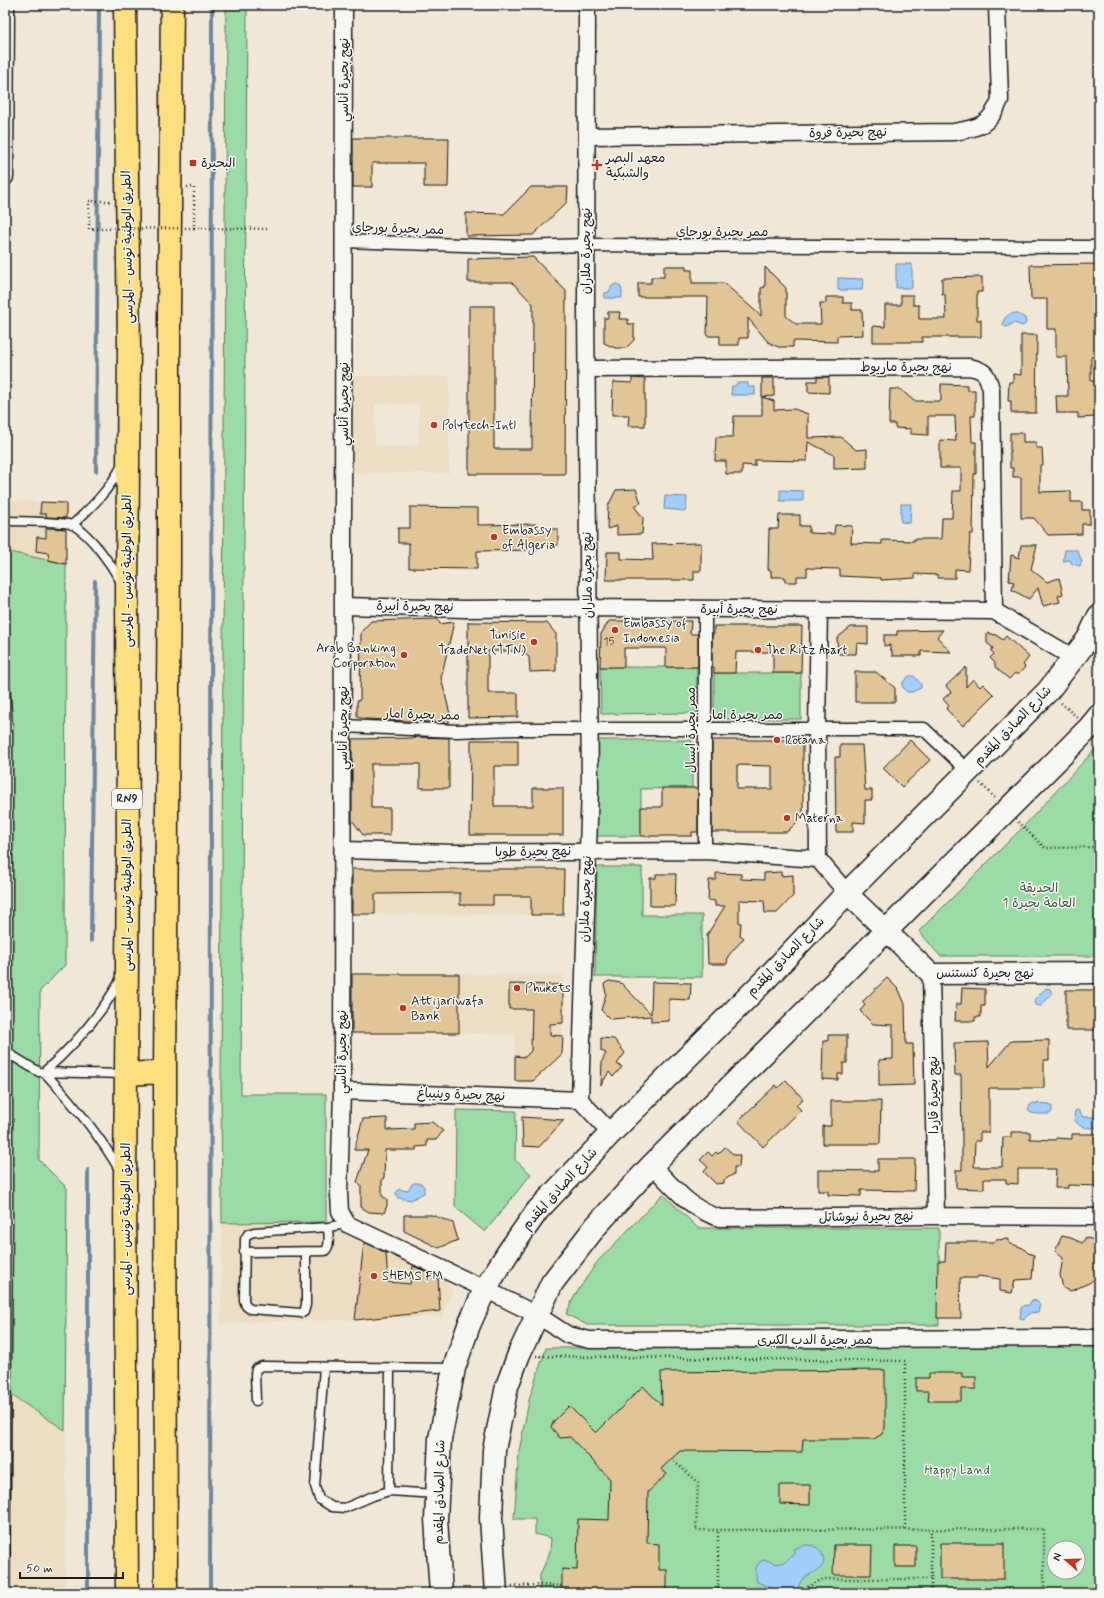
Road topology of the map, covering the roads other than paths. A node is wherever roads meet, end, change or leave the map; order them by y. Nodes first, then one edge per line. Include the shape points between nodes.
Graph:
1 (6, 5) edge
2 (125, 5) edge
3 (172, 5) edge
4 (344, 5) edge
5 (587, 5) edge
6 (997, 5) edge
7 (587, 136) junction
8 (5, 177) edge
9 (344, 241) junction
10 (586, 245) junction
11 (1099, 247) edge
12 (586, 369) junction
13 (128, 451) junction
14 (5, 521) edge
15 (72, 524) junction
16 (127, 591) junction
17 (343, 606) junction
18 (588, 608) junction
19 (705, 609) junction
20 (818, 609) junction
21 (994, 610) junction
22 (1099, 616) edge
23 (1074, 658) junction
24 (5, 686) edge
25 (1094, 722) edge
26 (343, 726) junction
27 (589, 729) junction
28 (705, 729) junction
29 (817, 729) junction
30 (969, 772) junction
31 (6, 783) edge
32 (343, 850) junction
33 (705, 851) junction
34 (587, 852) junction
35 (818, 859) junction
36 (847, 893) junction
37 (888, 931) junction
38 (126, 970) junction
39 (1099, 973) edge
40 (931, 974) junction
41 (7, 1053) edge
42 (44, 1072) junction
43 (165, 1072) junction
44 (125, 1074) junction
45 (342, 1091) junction
46 (580, 1100) junction
47 (611, 1133) junction
48 (652, 1166) junction
49 (125, 1180) junction
50 (7, 1215) edge
51 (936, 1216) junction
52 (1099, 1217) edge
53 (347, 1224) junction
54 (328, 1227) junction
55 (244, 1252) junction
56 (306, 1252) junction
57 (485, 1289) junction
58 (536, 1315) junction
59 (1099, 1338) edge
60 (324, 1367) junction
61 (390, 1368) junction
62 (454, 1368) junction
63 (256, 1401) dead end
64 (6, 1429) edge
65 (389, 1492) junction
66 (437, 1494) junction
67 (496, 1590) edge
68 (5, 1593) edge
69 (127, 1593) edge
70 (166, 1593) edge
71 (441, 1593) edge

1 - 8 street
2 - 13 highway, الطريق الوطنية تونس - المرسى / RN9
3 - 43 highway
4 - 9 street, نهج بحيرة أناسي
5 - 7 street, نهج بحيرة ملاران
6 - 7 street, نهج بحيرة فروة via 1000,100 995,112 984,124 972,129 954,132
7 - 10 street, نهج بحيرة ملاران
9 - 10 street, ممر بحيرة بورجاي via 522,246
9 - 17 street, نهج بحيرة أناسي
10 - 11 street, ممر بحيرة بورجاي
10 - 12 street, نهج بحيرة ملاران
12 - 18 street, نهج بحيرة ملاران
12 - 21 street, نهج بحيرة ماريوط via 979,369 987,376 991,389
13 - 15 lane via 106,492
13 - 16 highway, الطريق الوطنية تونس - المرسى / RN9
14 - 15 lane
15 - 16 lane via 103,555
16 - 38 highway, الطريق الوطنية تونس - المرسى / RN9
17 - 18 street, نهج بحيرة أبيرة via 465,609
17 - 26 street, نهج بحيرة أناسي
18 - 19 street, نهج بحيرة أبيرة
18 - 27 street, نهج بحيرة ملاران
19 - 20 street, نهج بحيرة أبيرة
19 - 28 street, ممر بحيرة ايسال
20 - 21 street, نهج بحيرة أبيرة
20 - 29 street
21 - 23 street
22 - 23 main road, شارع الصادق المقدم
23 - 30 main road, شارع الصادق المقدم via 1048,691
24 - 31 lane via 8,727
25 - 37 main road
26 - 27 street, ممر بحيرة امار via 457,731
26 - 32 street, نهج بحيرة أناسي
27 - 28 street, ممر بحيرة امار
27 - 34 street, نهج بحيرة ملاران
28 - 29 street, ممر بحيرة امار
28 - 33 street, ممر بحيرة ايسال
29 - 30 street, ممر بحيرة امار via 924,729
29 - 35 street
30 - 36 main road, شارع الصادق المقدم
31 - 41 lane
32 - 34 street, نهج بحيرة طوبا via 454,853
32 - 45 street, نهج بحيرة أناسي
33 - 34 street, نهج بحيرة طوبا
33 - 35 street, نهج بحيرة طوبا
34 - 46 street, نهج بحيرة ملاران
35 - 36 street
36 - 37 street
36 - 47 main road, شارع الصادق المقدم via 765,980
37 - 40 street, نهج بحيرة كنستنس
37 - 48 main road
38 - 42 lane via 91,1026
38 - 44 highway, الطريق الوطنية تونس - المرسى / RN9
39 - 40 street, نهج بحيرة كنستنس
40 - 51 street, نهج بحيرة قاردا
41 - 42 lane
41 - 50 lane
42 - 44 lane
42 - 49 lane via 89,1123
43 - 44 highway
43 - 70 highway
44 - 49 highway, الطريق الوطنية تونس - المرسى / RN9
45 - 46 street, نهج بحيرة وينيباغ
45 - 53 street, نهج بحيرة أناسي via 339,1194 340,1211
46 - 47 street
47 - 57 main road, شارع الصادق المقدم via 538,1210 508,1251
48 - 51 street, نهج بحيرة نيوشاتل via 696,1208 720,1218
48 - 58 main road via 596,1226 552,1284
49 - 69 highway, الطريق الوطنية تونس - المرسى / RN9
50 - 64 lane
51 - 52 street, نهج بحيرة نيوشاتل
53 - 54 lane
53 - 57 street
54 - 55 lane via 254,1232 248,1234
54 - 56 lane via 328,1249
55 - 56 lane
55 - 56 lane via 246,1306 250,1309 301,1313 304,1312 306,1305
57 - 58 street, ممر بحيرة الدب الكبرى
57 - 62 main road, شارع الصادق المقدم
58 - 59 street, ممر بحيرة الدب الكبرى via 568,1335 590,1340
58 - 67 main road via 506,1386 494,1450 491,1518
60 - 61 lane
60 - 63 lane via 262,1366 256,1369 255,1374
60 - 65 lane via 315,1486 319,1499 332,1507 345,1508
61 - 62 lane
61 - 65 lane
62 - 66 main road, شارع الصادق المقدم via 440,1439
64 - 68 lane
65 - 66 lane
66 - 71 main road, شارع الصادق المقدم via 436,1519

